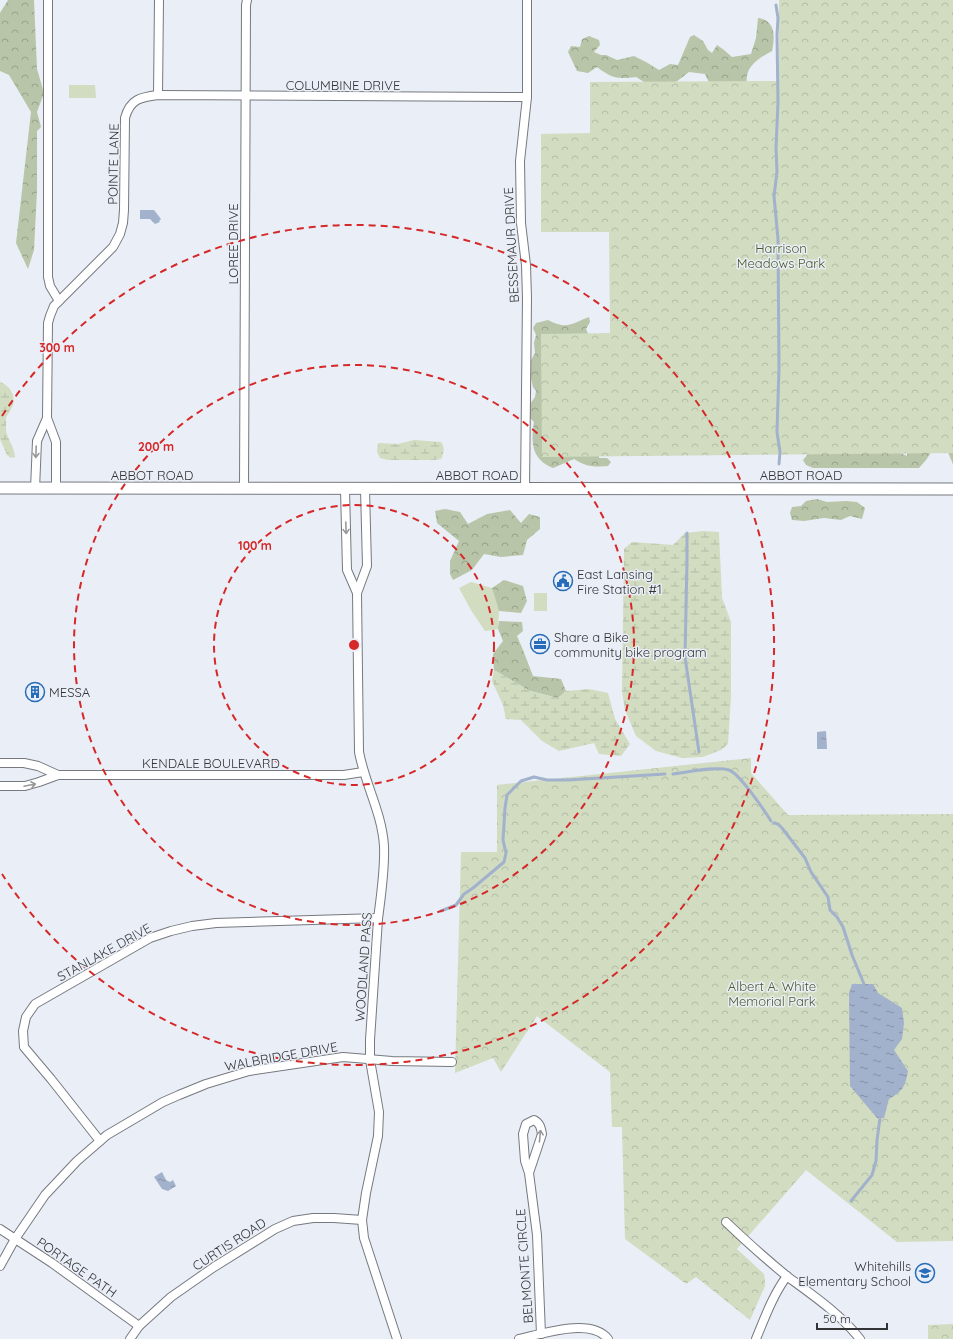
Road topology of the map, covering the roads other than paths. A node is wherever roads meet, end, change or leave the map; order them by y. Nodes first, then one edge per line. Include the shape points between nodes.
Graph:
1 (48, 0) edge
2 (158, 0) edge
3 (247, 0) edge
4 (527, 0) edge
5 (158, 95) junction
6 (246, 96) junction
7 (527, 97) junction
8 (59, 301) junction
9 (47, 418) junction
10 (0, 488) edge
11 (244, 488) junction
12 (35, 489) junction
13 (56, 489) junction
14 (345, 489) junction
15 (365, 489) junction
16 (525, 489) junction
17 (953, 489) edge
18 (358, 593) junction
19 (0, 763) edge
20 (363, 772) junction
21 (58, 775) junction
22 (0, 786) edge
23 (378, 918) junction
24 (370, 1060) junction
25 (452, 1062) dead end
26 (100, 1141) junction
27 (529, 1173) junction
28 (362, 1220) junction
29 (726, 1222) dead end
30 (0, 1229) edge
31 (15, 1239) junction
32 (0, 1266) edge
33 (787, 1276) junction
34 (139, 1326) junction
35 (540, 1334) junction
36 (130, 1339) edge
37 (397, 1339) edge
38 (519, 1339) edge
39 (608, 1339) edge
40 (756, 1339) edge
41 (860, 1339) edge

1 - 8 street via 48,277
2 - 5 street
3 - 6 street, LOREE DRIVE
4 - 7 street, BESSEMAUR DRIVE
5 - 6 street, COLUMBINE DRIVE
5 - 8 street, POINTE LANE via 141,99 127,109 124,210 120,234 113,247
6 - 7 street, COLUMBINE DRIVE
6 - 11 street, LOREE DRIVE
7 - 16 street, BESSEMAUR DRIVE via 520,161 521,223 526,265
8 - 9 street, POINTE LANE via 52,310 48,323
9 -> 12 street via 37,441
9 - 13 street via 56,442
10 - 12 main road, ABBOT ROAD
11 - 13 main road, ABBOT ROAD
11 - 14 main road, ABBOT ROAD
12 - 13 main road, ABBOT ROAD
14 - 15 main road, ABBOT ROAD
14 -> 18 street, WOODLAND PASS via 348,570
15 - 16 main road, ABBOT ROAD
15 - 18 street, WOODLAND PASS via 367,566
16 - 17 main road, ABBOT ROAD
18 - 20 street, WOODLAND PASS via 359,752
19 - 21 street, KENDALE BOULEVARD via 24,763
20 - 21 street, KENDALE BOULEVARD via 344,775
20 - 23 street, WOODLAND PASS via 381,826 384,845
22 -> 21 street, KENDALE BOULEVARD via 25,786
23 - 24 street, WOODLAND PASS
23 - 26 street, STANLAKE DRIVE via 216,923 171,931 150,938 35,1004 26,1017 23,1031 24,1047
24 - 25 street, WALBRIDGE DRIVE
24 - 26 street, WALBRIDGE DRIVE via 343,1057 249,1071 226,1077 163,1102
24 - 28 street, WOODLAND PASS via 379,1112 378,1136
26 - 31 street, WALBRIDGE DRIVE via 50,1189
27 -> 27 street, BELMONTE CIRCLE via 542,1134 538,1122 534,1120 524,1128 525,1161
27 - 35 street, BELMONTE CIRCLE via 537,1235
28 - 34 street, CURTIS ROAD via 313,1218 293,1221 275,1229 171,1297
28 - 37 street, WOODLAND PASS via 364,1238
29 - 33 street
30 - 31 street, PORTAGE PATH
31 - 32 street, WALBRIDGE DRIVE
31 - 34 street, PORTAGE PATH
33 - 40 street via 772,1299
33 - 41 street via 834,1312
34 - 36 street, CURTIS ROAD
35 - 38 street
35 - 39 street via 586,1328 597,1330

